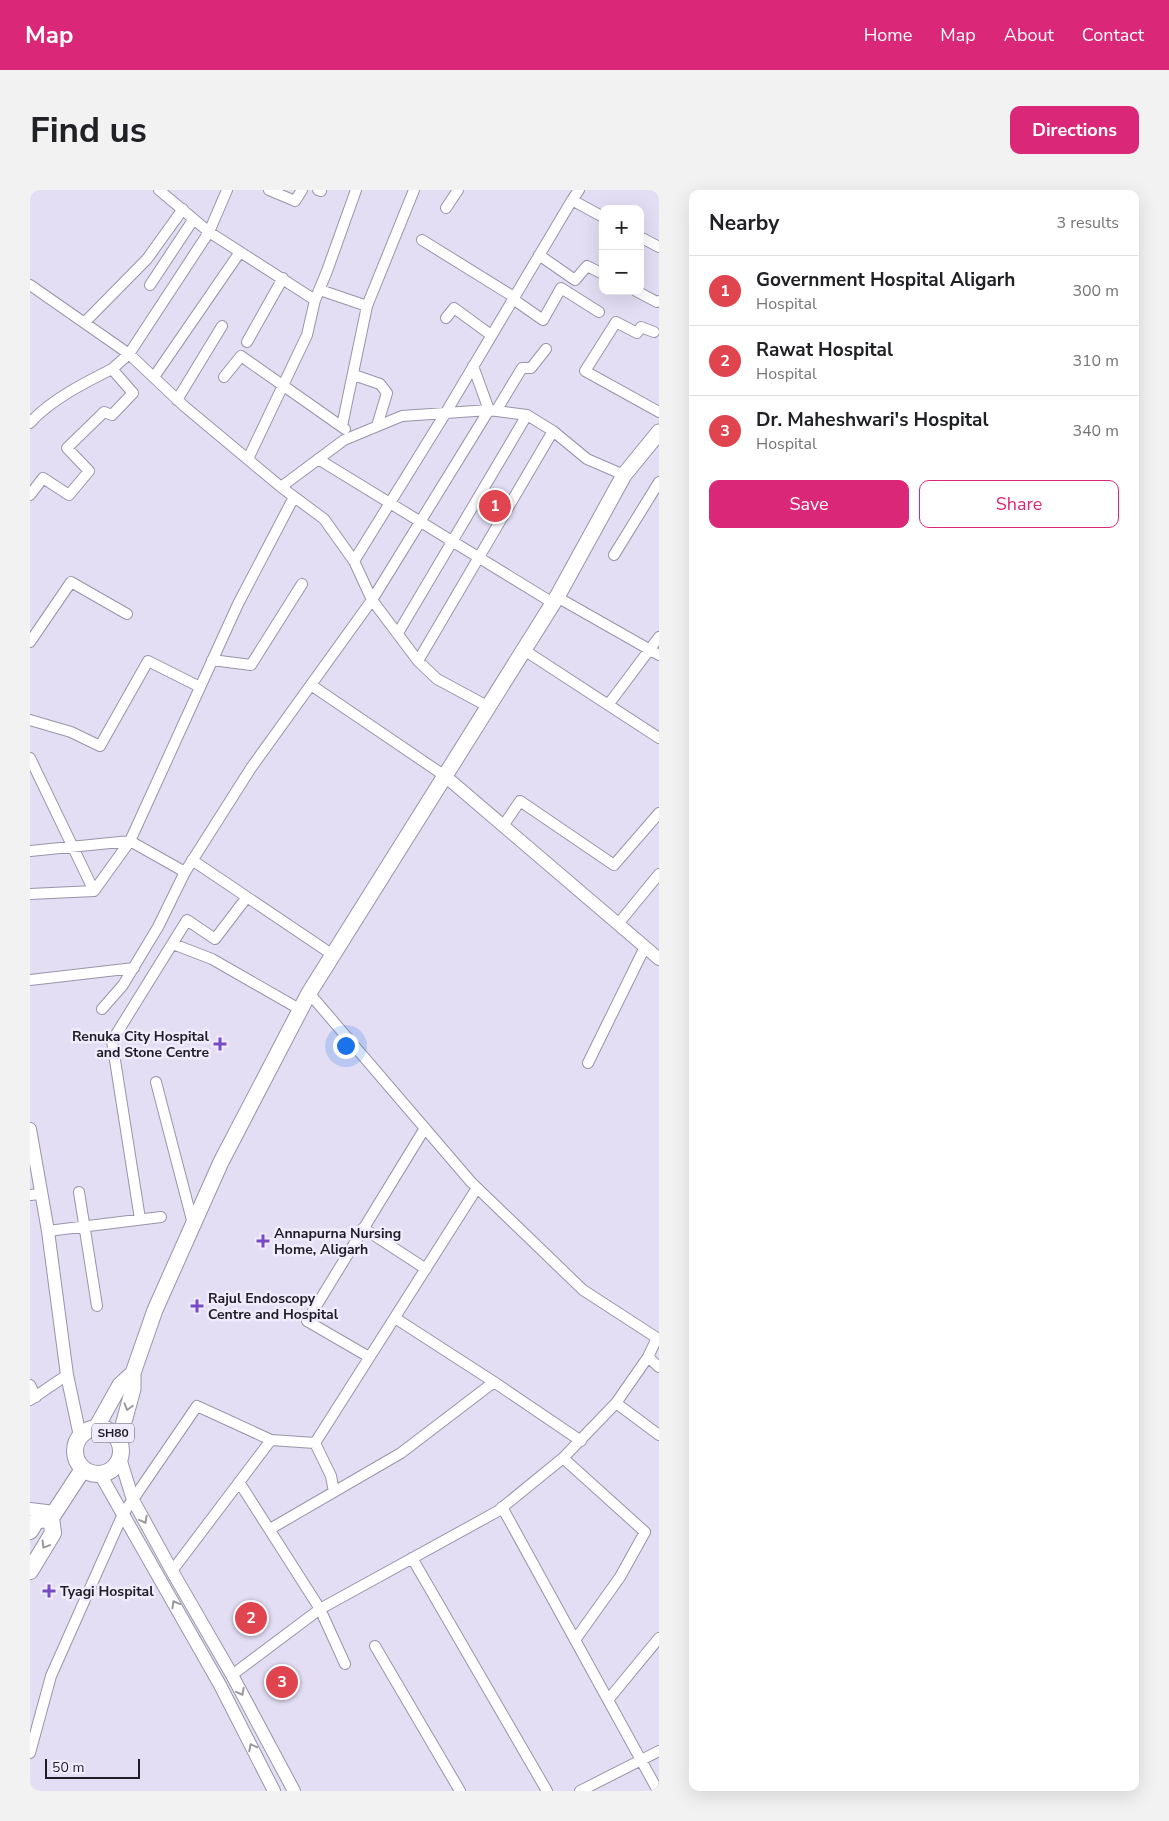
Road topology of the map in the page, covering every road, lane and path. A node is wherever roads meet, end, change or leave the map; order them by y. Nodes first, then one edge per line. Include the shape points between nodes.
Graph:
1 (159, 190) edge
2 (227, 190) edge
3 (270, 190) edge
4 (302, 190) edge
5 (356, 190) edge
6 (414, 190) edge
7 (458, 190) edge
8 (579, 190) edge
9 (572, 200) junction
10 (446, 208) dead end
11 (183, 209) junction
12 (599, 215) edge
13 (193, 220) junction
14 (209, 232) junction
15 (644, 239) edge
16 (422, 240) dead end
17 (659, 247) edge
18 (240, 252) junction
19 (539, 255) junction
20 (599, 272) edge
21 (283, 278) junction
22 (30, 285) edge
23 (150, 285) dead end
24 (318, 295) junction
25 (644, 295) edge
26 (513, 298) junction
27 (659, 301) edge
28 (367, 306) junction
29 (599, 312) dead end
30 (446, 318) dead end
31 (86, 322) junction
32 (222, 326) dead end
33 (654, 332) dead end
34 (491, 335) junction
35 (247, 342) dead end
36 (546, 349) dead end
37 (129, 354) junction
38 (473, 366) junction
39 (112, 369) junction
40 (354, 375) junction
41 (224, 377) dead end
42 (154, 378) junction
43 (282, 386) junction
44 (177, 400) junction
45 (492, 410) junction
46 (659, 412) edge
47 (445, 414) junction
48 (526, 414) junction
49 (30, 423) edge
50 (342, 426) junction
51 (378, 426) junction
52 (553, 431) junction
53 (352, 436) junction
54 (658, 438) edge
55 (248, 459) junction
56 (318, 459) junction
57 (624, 475) junction
58 (659, 482) edge
59 (281, 487) junction
60 (30, 495) edge
61 (294, 497) junction
62 (390, 503) junction
63 (420, 522) junction
64 (452, 541) junction
65 (614, 555) dead end
66 (479, 558) junction
67 (354, 561) junction
68 (302, 584) dead end
69 (372, 600) junction
70 (555, 600) junction
71 (127, 614) dead end
72 (398, 632) junction
73 (659, 637) edge
74 (30, 642) edge
75 (524, 650) junction
76 (649, 650) junction
77 (659, 655) edge
78 (212, 660) junction
79 (418, 662) junction
80 (311, 685) junction
81 (200, 687) junction
82 (608, 705) junction
83 (489, 707) junction
84 (30, 720) edge
85 (659, 738) edge
86 (30, 758) edge
87 (445, 776) junction
88 (659, 813) edge
89 (504, 826) junction
90 (130, 840) junction
91 (72, 847) junction
92 (30, 851) edge
93 (192, 860) junction
94 (185, 872) junction
95 (659, 874) edge
96 (94, 891) junction
97 (30, 894) edge
98 (247, 897) junction
99 (618, 924) junction
100 (173, 944) junction
101 (646, 947) junction
102 (333, 955) junction
103 (659, 959) edge
104 (134, 968) junction
105 (30, 980) edge
106 (309, 993) junction
107 (102, 1009) dead end
108 (301, 1010) junction
109 (588, 1063) dead end
110 (156, 1082) dead end
111 (425, 1128) junction
112 (30, 1130) edge
113 (477, 1188) junction
114 (79, 1192) dead end
115 (35, 1194) edge
116 (161, 1217) dead end
117 (140, 1219) junction
118 (193, 1224) junction
119 (84, 1226) junction
120 (363, 1228) junction
121 (48, 1231) junction
122 (426, 1269) junction
123 (97, 1306) dead end
124 (395, 1318) junction
125 (658, 1336) edge
126 (370, 1357) junction
127 (648, 1357) junction
128 (659, 1367) edge
129 (133, 1373) junction
130 (67, 1375) junction
131 (494, 1382) junction
132 (30, 1385) edge
133 (33, 1398) edge
134 (616, 1403) junction
135 (96, 1428) junction
136 (659, 1435) edge
137 (80, 1436) junction
138 (119, 1440) junction
139 (271, 1440) junction
140 (581, 1441) junction
141 (315, 1443) junction
142 (120, 1458) junction
143 (563, 1458) junction
144 (83, 1469) junction
145 (100, 1474) junction
146 (239, 1482) junction
147 (334, 1492) junction
148 (134, 1500) junction
149 (502, 1507) junction
150 (30, 1508) edge
151 (123, 1514) junction
152 (53, 1515) junction
153 (270, 1529) junction
154 (30, 1531) edge
155 (412, 1558) junction
156 (30, 1571) edge
157 (172, 1571) junction
158 (320, 1608) junction
159 (659, 1638) edge
160 (575, 1640) junction
161 (375, 1646) dead end
162 (344, 1664) dead end
163 (232, 1674) junction
164 (608, 1700) junction
165 (659, 1751) edge
166 (30, 1753) edge
167 (641, 1760) junction
168 (274, 1791) edge
169 (294, 1791) edge
170 (460, 1791) edge
171 (547, 1791) edge
172 (580, 1791) edge
173 (658, 1791) edge

1 - 11 street
2 - 14 street
3 - 4 street via 295,201
5 - 24 street
6 - 28 street
7 - 10 street
8 - 9 street
9 - 12 street
9 - 19 street
11 - 13 street
11 - 31 street via 147,259
13 - 14 street
13 - 23 street
14 - 18 street
14 - 37 street
15 - 17 street
16 - 26 street
18 - 21 street
18 - 42 street
19 - 20 street via 575,280 587,266
19 - 26 street
21 - 24 street
21 - 35 street
22 - 31 street
24 - 28 street
24 - 43 street via 307,334
25 - 27 street
26 - 29 street via 542,320 561,288
26 - 34 street
28 - 40 street
30 - 34 street via 454,308
31 - 37 street
32 - 44 street
33 - 46 street via 641,327 637,333 616,322 585,371
34 - 38 street
36 - 45 street via 531,368 522,368
37 - 39 street
37 - 42 street
38 - 45 street
38 - 47 street
39 - 49 street via 78,386
39 - 60 street via 133,392 112,415 104,412 67,448 89,471 68,495 43,478
40 - 50 street
40 - 51 street via 380,384 387,393
41 - 43 street via 241,356
42 - 44 street
43 - 50 street
43 - 55 street
44 - 55 street
45 - 47 street
45 - 48 street
45 - 63 street
47 - 51 street via 402,416
47 - 62 street
48 - 52 street
48 - 64 street
50 - 53 street
51 - 53 street
52 - 57 street via 587,458
52 - 66 street
53 - 56 street
54 - 57 main road
55 - 59 street
56 - 59 street
56 - 62 street
57 - 70 main road
58 - 65 street
59 - 61 street
61 - 67 street via 324,519
61 - 78 street
62 - 63 street
62 - 67 street
63 - 64 street
63 - 69 street
64 - 66 street
64 - 72 street
66 - 70 street
66 - 79 street
67 - 69 street
68 - 78 street via 251,666
69 - 72 street
69 - 80 street
70 - 75 main road
70 - 76 street
71 - 74 street via 71,582
72 - 79 street
73 - 76 street
75 - 82 street
75 - 83 main road
76 - 77 street
76 - 82 street
78 - 81 street
79 - 83 street via 437,679
80 - 87 street
80 - 93 street via 251,768
81 - 84 street via 148,662 100,746 71,732
81 - 90 street
82 - 85 street
83 - 87 main road
86 - 91 street
87 - 89 street
87 - 102 main road
88 - 89 street via 614,866 520,801
89 - 99 street
90 - 91 street
90 - 94 street
90 - 96 street
91 - 92 street
91 - 96 street
93 - 94 street
93 - 98 street
94 - 104 street
95 - 99 street
96 - 97 street
98 - 100 street via 215,939 187,920
98 - 102 street
99 - 101 street
100 - 108 street via 212,959
100 - 117 street via 112,1041
101 - 103 street
101 - 109 street
102 - 106 main road
104 - 105 street
104 - 107 street
106 - 108 main road
106 - 111 street
108 - 118 main road via 221,1162
110 - 118 street
111 - 113 street
111 - 120 street
112 - 115 street
113 - 122 street
113 - 125 street via 583,1290
114 - 119 street
115 - 121 street
116 - 117 street
117 - 119 street
118 - 129 main road via 155,1310
119 - 121 street
119 - 123 street
120 - 122 street
120 - 126 street via 306,1321
121 - 130 street
122 - 124 street
124 - 126 street
124 - 131 street
125 - 127 street
126 - 141 street
127 - 128 street
127 - 134 street
129 - 135 main road via 120,1385
129 -> 138 main road via 133,1389
130 - 133 street
130 - 137 street
131 - 140 street
131 - 147 street via 401,1453
132 - 133 street
134 - 136 street
134 - 140 street
135 - 137 main road, SH80
135 - 138 main road, SH80 via 105,1428
137 - 144 main road, SH80 via 74,1453
138 - 142 main road, SH80
139 - 141 street
139 - 146 street
139 - 148 street via 197,1406
140 - 143 street
141 - 147 street
142 - 145 main road, SH80 via 109,1472
142 - 148 street
143 - 149 street
143 - 160 street via 645,1532 620,1577
144 - 145 main road via 91,1474
144 - 152 main road
145 - 151 street
146 - 153 street
146 - 157 street
147 - 153 street
148 - 151 street
148 -> 157 street
149 - 155 street
149 - 160 street
150 - 152 street
151 - 166 street via 51,1676
168 -> 151 street via 220,1685
152 - 154 main road via 36,1521
152 -> 156 main road via 52,1533
153 - 158 street
155 - 158 street
155 - 171 street
157 - 163 street
158 - 162 street
158 - 163 street
159 - 164 street
160 - 164 street
161 - 170 street
163 -> 169 street
164 - 167 street
165 - 167 street
167 - 172 street
167 - 173 street

